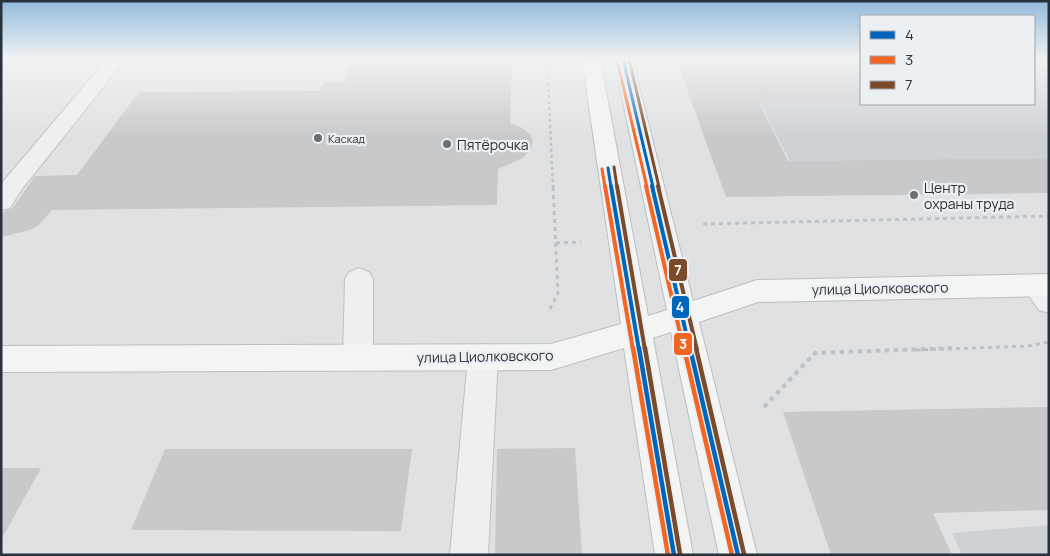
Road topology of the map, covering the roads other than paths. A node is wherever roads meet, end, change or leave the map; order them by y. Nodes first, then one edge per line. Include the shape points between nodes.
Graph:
1 (96, 85) edge
2 (595, 85) edge
3 (629, 85) edge
4 (1, 202) edge
5 (359, 279) dead end
6 (1044, 291) edge
7 (682, 315) junction
8 (636, 332) junction
9 (358, 357) junction
10 (483, 357) junction
11 (1, 359) edge
12 (469, 555) edge
13 (674, 555) edge
14 (738, 555) edge

1 - 4 lane via 14,182
2 - 8 main road
3 - 7 main road
5 - 9 lane
6 - 7 main road, улица Циолковского via 757,291
7 - 8 main road, улица Циолковского
7 - 14 main road
8 - 10 main road, улица Циолковского via 551,357
8 - 13 main road
9 - 10 main road, улица Циолковского
9 - 11 main road, улица Циолковского
10 - 12 lane

